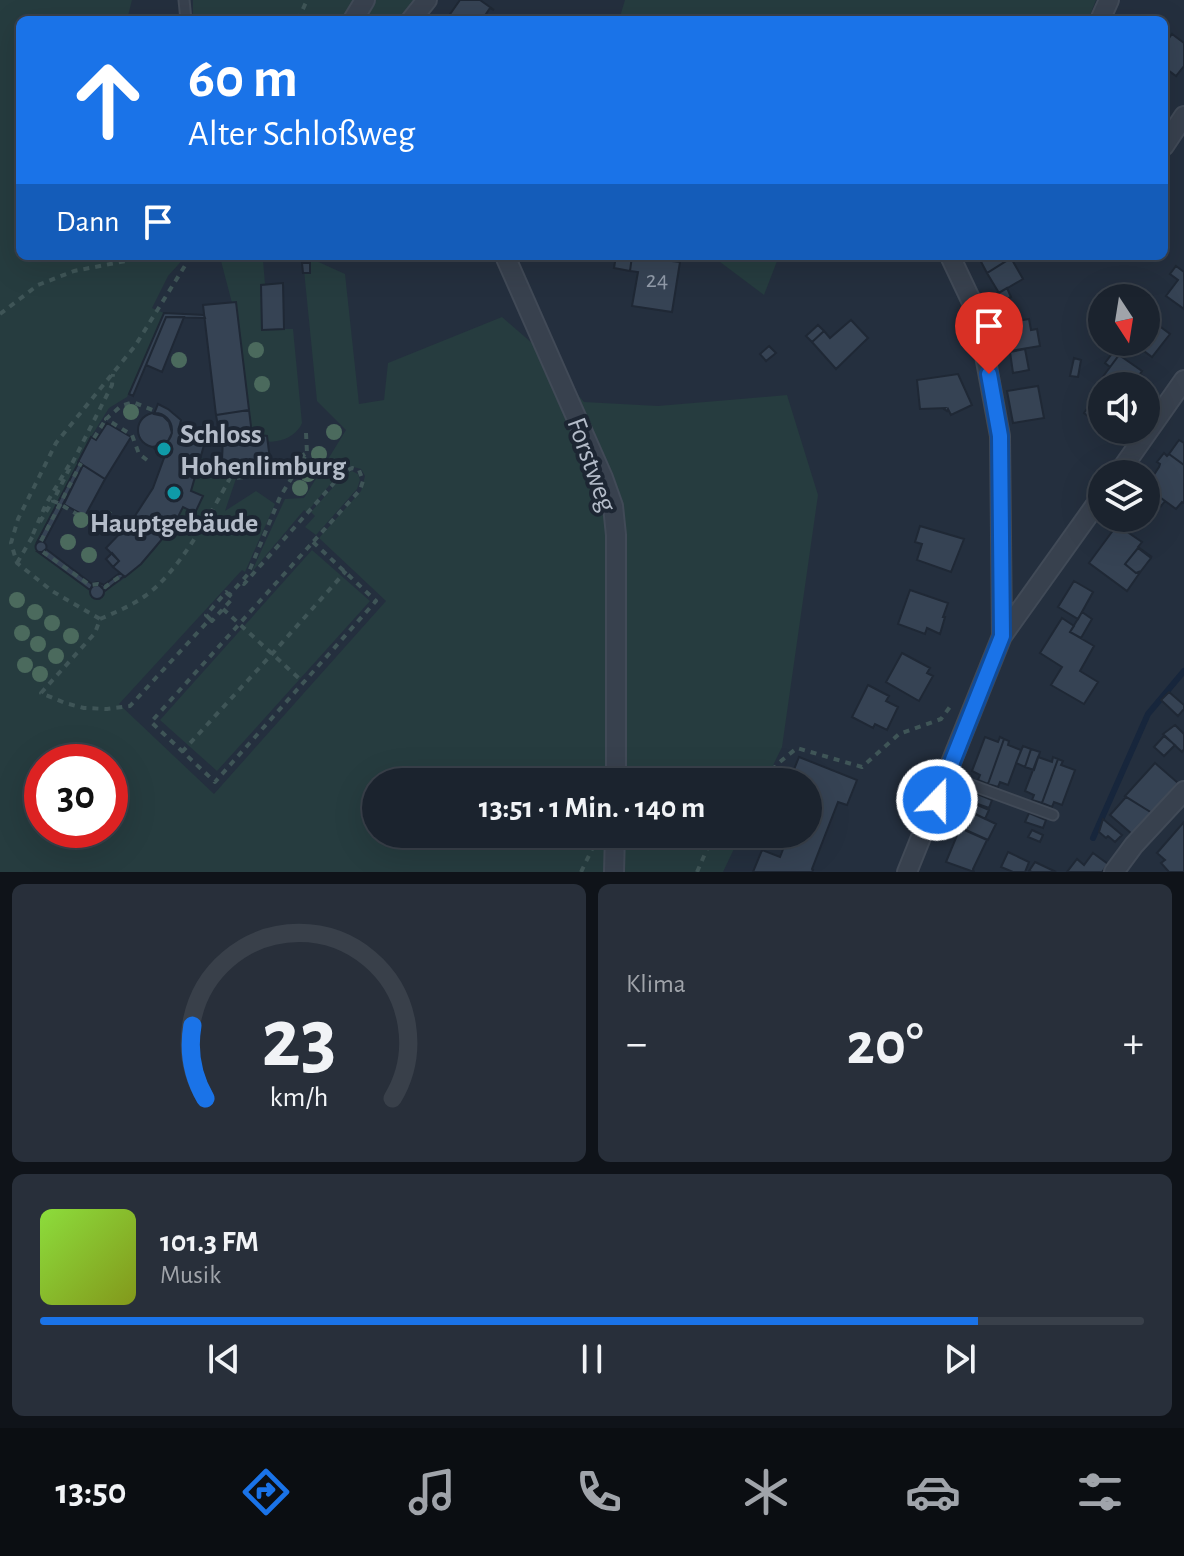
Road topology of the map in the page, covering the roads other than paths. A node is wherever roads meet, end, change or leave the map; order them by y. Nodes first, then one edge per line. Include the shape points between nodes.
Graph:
1 (427, 0) edge
2 (414, 16) edge
3 (1184, 116) edge
4 (1168, 140) edge
5 (507, 260) edge
6 (952, 260) edge
7 (1184, 380) edge
8 (1128, 460) edge
9 (1088, 516) edge
10 (1002, 636) junction
11 (616, 768) edge
12 (947, 776) junction
13 (1184, 791) edge
14 (1053, 815) dead end
15 (615, 848) edge
16 (614, 872) edge
17 (907, 872) edge
18 (1114, 872) edge

1 - 2 street
3 - 4 street
5 - 11 street, Forstweg via 613,506
6 - 10 street via 977,313 1000,436
7 - 8 street
9 - 10 street
10 - 12 street
12 - 14 lane
12 - 17 street
13 - 18 street
15 - 16 street

